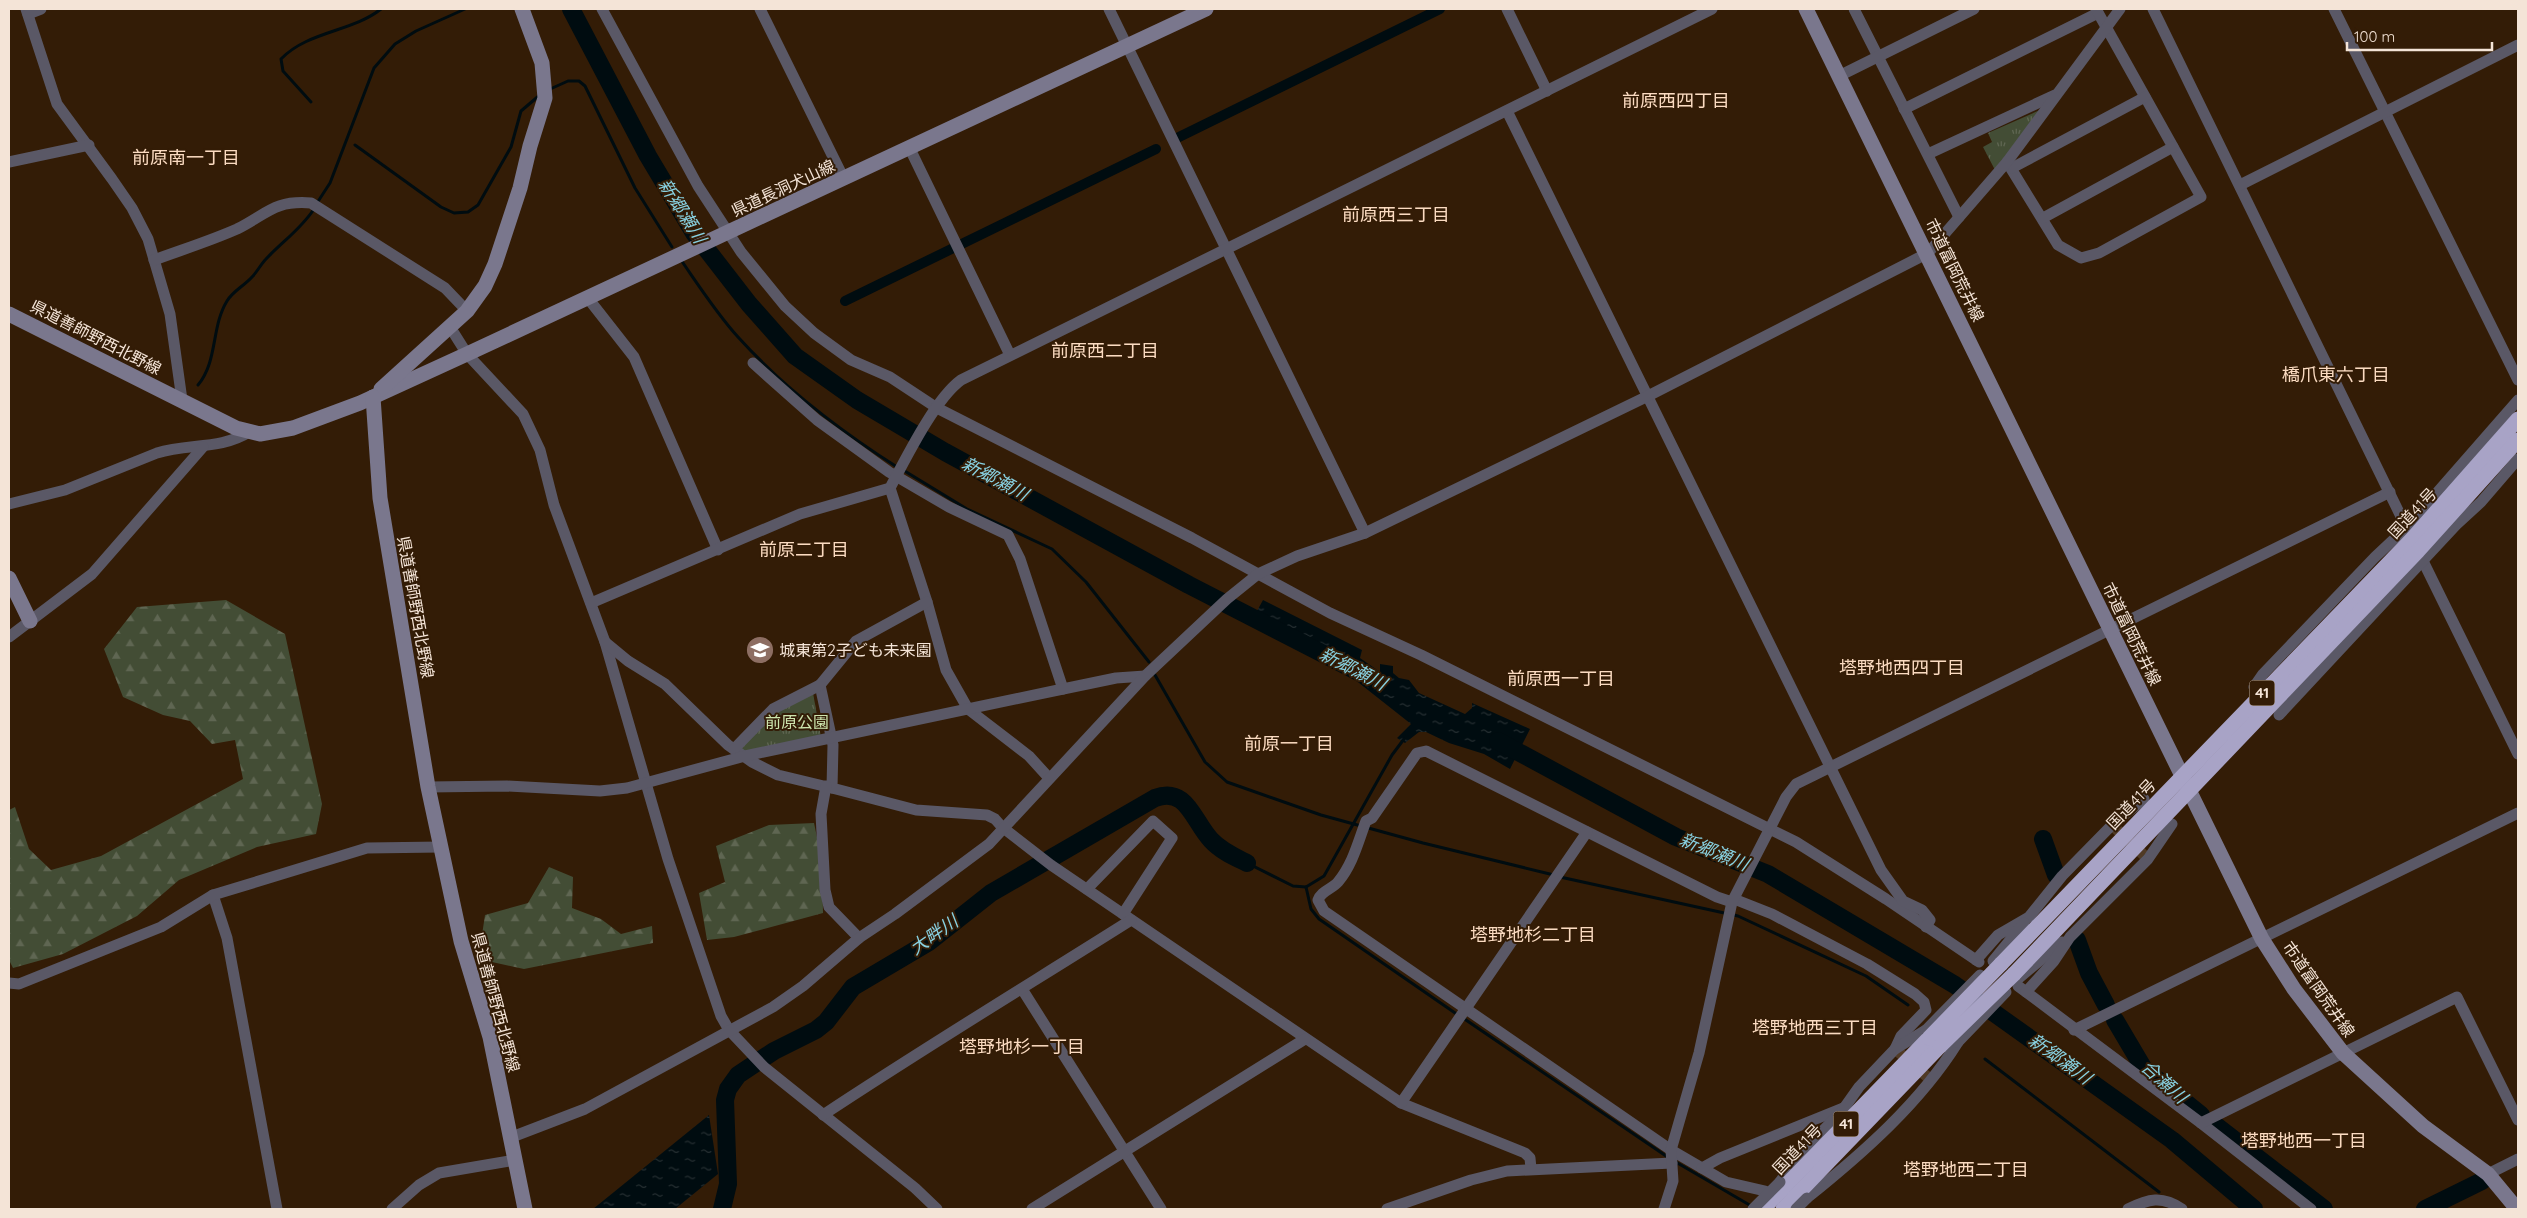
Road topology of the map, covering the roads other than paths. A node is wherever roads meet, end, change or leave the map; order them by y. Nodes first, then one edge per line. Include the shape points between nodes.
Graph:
1 (41, 9) edge
2 (522, 9) edge
3 (602, 9) edge
4 (1109, 9) edge
5 (1206, 9) edge
6 (1507, 9) edge
7 (1712, 9) edge
8 (1806, 9) edge
9 (1854, 9) edge
10 (1974, 9) edge
11 (2120, 9) edge
12 (2153, 9) edge
13 (2334, 9) edge
14 (763, 10) edge
15 (27, 11) edge
16 (2097, 11) edge
17 (2106, 28) junction
18 (2518, 45) edge
19 (1127, 46) junction
20 (1878, 57) junction
21 (1839, 76) junction
22 (1546, 91) junction
23 (2056, 94) junction
24 (2145, 97) junction
25 (1904, 108) junction
26 (1507, 111) junction
27 (2385, 113) junction
28 (90, 145) junction
29 (2173, 147) junction
30 (910, 149) junction
31 (1928, 154) junction
32 (9, 162) edge
33 (2009, 165) junction
34 (844, 179) junction
35 (2240, 185) junction
36 (1959, 217) junction
37 (2043, 218) junction
38 (728, 232) junction
39 (1226, 248) junction
40 (1928, 254) junction
41 (154, 260) junction
42 (587, 297) junction
43 (467, 311) junction
44 (9, 314) edge
45 (450, 327) junction
46 (467, 354) junction
47 (1010, 355) junction
48 (754, 362) dead end
49 (2518, 380) edge
50 (1648, 396) junction
51 (372, 397) junction
52 (2518, 400) edge
53 (184, 402) junction
54 (937, 408) junction
55 (2518, 418) edge
56 (249, 432) junction
57 (2518, 440) edge
58 (203, 447) junction
59 (2518, 459) edge
60 (897, 476) junction
61 (890, 488) junction
62 (2390, 492) junction
63 (9, 504) edge
64 (1365, 533) junction
65 (2415, 544) junction
66 (718, 550) junction
67 (1258, 574) junction
68 (9, 578) edge
69 (928, 602) junction
70 (591, 603) junction
71 (30, 621) junction
72 (2111, 630) junction
73 (9, 637) edge
74 (605, 642) junction
75 (1145, 676) junction
76 (820, 686) junction
77 (1063, 689) junction
78 (968, 709) junction
79 (2279, 715) dead end
80 (830, 738) junction
81 (734, 749) junction
82 (2518, 754) edge
83 (745, 756) junction
84 (1830, 768) junction
85 (2183, 776) junction
86 (1050, 778) junction
87 (645, 783) junction
88 (428, 787) junction
89 (829, 787) junction
90 (2190, 790) junction
91 (2144, 799) dead end
92 (2518, 813) edge
93 (2172, 824) dead end
94 (1002, 828) junction
95 (1769, 830) junction
96 (1587, 832) junction
97 (441, 847) junction
98 (1087, 889) junction
99 (214, 895) junction
100 (1733, 903) junction
101 (1127, 917) junction
102 (2029, 918) junction
103 (1926, 927) junction
104 (859, 938) junction
105 (2262, 939) junction
106 (1997, 963) junction
107 (2019, 982) junction
108 (9, 983) edge
109 (1022, 989) junction
110 (1465, 1009) junction
111 (730, 1030) junction
112 (2074, 1030) junction
113 (1305, 1038) junction
114 (1932, 1038) junction
115 (1895, 1049) junction
116 (2343, 1053) junction
117 (1401, 1103) junction
118 (1845, 1107) junction
119 (823, 1115) junction
120 (2518, 1120) edge
121 (2201, 1123) junction
122 (512, 1137) junction
123 (1671, 1150) junction
124 (1124, 1152) junction
125 (515, 1160) junction
126 (2518, 1160) edge
127 (1672, 1163) junction
128 (1702, 1168) junction
129 (1531, 1169) junction
130 (2488, 1174) junction
131 (1765, 1191) dead end
132 (277, 1209) edge
133 (392, 1209) edge
134 (525, 1209) edge
135 (936, 1209) edge
136 (1032, 1209) edge
137 (1160, 1209) edge
138 (1387, 1209) edge
139 (1664, 1209) edge
140 (1753, 1209) edge
141 (1764, 1209) edge
142 (1784, 1209) edge
143 (1796, 1209) edge
144 (2128, 1209) edge
145 (2182, 1209) edge
146 (2311, 1209) edge
147 (2516, 1209) edge

1 - 15 street
2 - 43 main road via 538,46 545,94 520,188 495,264 485,286
3 - 38 street via 698,186
4 - 19 street
5 - 19 main road, 県道長洞犬山線
6 - 22 street
7 - 22 street
8 - 21 main road, 市道富岡荒井線
9 - 20 street
10 - 20 street
11 - 17 street
12 - 35 street
13 - 27 street
14 - 34 street
15 - 28 street via 57,104
16 - 17 street
16 - 25 street
17 - 23 street
17 - 24 street
18 - 27 street
19 - 30 main road, 県道長洞犬山線
19 - 39 street
20 - 21 street
20 - 25 street
21 - 40 main road, 市道富岡荒井線
22 - 26 street
23 - 31 street
23 - 33 street
24 - 29 street
24 - 33 street
25 - 31 street
26 - 39 street
26 - 50 street
27 - 35 street
27 - 49 street
28 - 32 street
28 - 41 street via 141,224
29 - 37 street
29 - 37 street via 2201,197 2089,257 2081,258 2058,245
30 - 34 main road, 県道長洞犬山線
30 - 47 street
31 - 36 street
33 - 36 street
33 - 37 street
34 - 38 main road, 県道長洞犬山線
35 - 62 street
36 - 40 street
38 - 42 main road, 県道長洞犬山線
38 - 54 street via 784,306 814,333 851,360 890,378
39 - 47 street
39 - 64 street
40 - 50 street
40 - 72 main road, 市道富岡荒井線
41 - 43 street via 237,229 276,206 311,203 445,288
41 - 53 street via 170,314
42 - 46 main road, 県道長洞犬山線
42 - 66 street via 634,357
43 - 45 main road
44 - 53 main road, 県道善師野西北野線
45 - 46 street
45 - 51 main road
46 - 51 main road, 県道長洞犬山線
46 - 70 street via 513,402 530,425 556,512
47 - 54 street via 951,387
48 - 60 street via 817,420
50 - 64 street
50 - 84 street
51 - 56 main road, 県道善師野西北野線 via 293,428 267,433
51 - 88 main road, 県道善師野西北野線 via 380,498
52 - 65 street
53 - 56 main road, 県道善師野西北野線
54 - 60 street
54 - 67 street
55 - 65 highway, 国道41号 / 41
56 - 58 street via 224,444
57 - 65 highway, 国道41号 / 41
58 - 63 street via 168,449 66,490
58 - 71 street via 98,568
59 - 65 street via 2456,525
60 - 61 street
60 - 77 street via 973,520 1008,534 1020,559
61 - 66 street via 800,514
61 - 69 street
62 - 65 street
62 - 72 street
64 - 67 street via 1297,556
65 - 79 street
65 - 82 street
65 - 85 highway, 国道41号 / 41 via 2258,697
65 - 90 highway, 国道41号 / 41
66 - 70 street
67 - 75 street
67 - 95 street via 1330,613
68 - 71 main road
69 - 76 street via 856,641
69 - 78 street via 946,670
70 - 74 street
71 - 73 street
72 - 84 street
72 - 85 main road, 市道富岡荒井線
74 - 81 street via 665,684
74 - 87 street
75 - 77 street via 1116,678
75 - 86 street
76 - 80 street
76 - 81 street via 773,709
77 - 78 street
78 - 80 street
78 - 86 street via 1029,756
80 - 83 street
80 - 89 street via 833,745
81 - 83 street
83 - 87 street
83 - 89 street via 778,775
84 - 95 street via 1796,784
84 - 103 street via 1881,870 1903,901 1922,910 1930,920
85 - 90 main road, 市道富岡荒井線
85 - 106 highway, 国道41号 / 41
86 - 94 street
87 - 88 street via 600,791 506,786
87 - 111 street via 699,953 721,1016
88 - 97 main road, 県道善師野西北野線
89 - 94 street via 916,810 987,815
89 - 104 street via 821,814 827,899 829,908
90 - 105 main road, 市道富岡荒井線
90 - 107 highway, 国道41号 / 41
91 - 102 street via 2112,825 2062,876
92 - 105 street
93 - 107 street via 2139,870
94 - 98 street
94 - 104 street via 988,844
95 - 100 street
95 - 103 street via 1796,842
96 - 100 street via 1717,898
96 - 110 street
96 - 110 street via 1426,751 1417,753 1372,818 1366,821 1357,850 1337,884 1318,900 1324,912
97 - 99 street via 367,848
97 - 122 main road, 県道善師野西北野線 via 461,941 490,1037
98 - 101 street
98 - 101 street via 1153,821 1172,838
99 - 108 street via 161,927 19,984
99 - 132 street via 227,938
100 - 115 street via 1772,914 1867,964 1924,1002 1926,1010 1901,1036
100 - 123 street via 1698,1053
101 - 109 street
101 - 113 street
102 - 103 street via 1998,935 1978,961
102 - 106 street
104 - 111 street via 795,992
105 - 112 street
105 - 116 main road, 市道富岡荒井線 via 2294,989
106 - 114 highway, 国道41号 / 41, bridge
107 - 112 street
107 - 114 highway, 国道41号 / 41, bridge
107 - 143 street, bridge via 1958,1042 1931,1080 1855,1159
109 - 119 street
109 - 124 street
110 - 117 street
110 - 123 street
111 - 119 street via 764,1067
111 - 122 street via 586,1109
112 - 121 street
113 - 117 street
113 - 124 street
114 - 115 street
114 - 141 highway, 国道41号 / 41
114 - 142 highway, 国道41号 / 41
115 - 118 street
116 - 120 street via 2457,997
116 - 121 street
116 - 130 main road, 市道富岡荒井線 via 2423,1126
117 - 129 street via 1525,1153 1530,1158
118 - 128 street
118 - 140 street, bridge
119 - 135 street via 915,1188
121 - 146 street
122 - 125 main road, 県道善師野西北野線
123 - 127 street
123 - 128 street
124 - 136 street
124 - 137 street
125 - 133 street via 439,1173 419,1185
125 - 134 main road, 県道善師野西北野線
126 - 130 street
127 - 129 street
127 - 139 street via 1673,1181
128 - 131 street via 1726,1182
129 - 138 street via 1471,1180
130 - 147 main road, 市道富岡荒井線
144 - 145 street via 2148,1199 2166,1200

